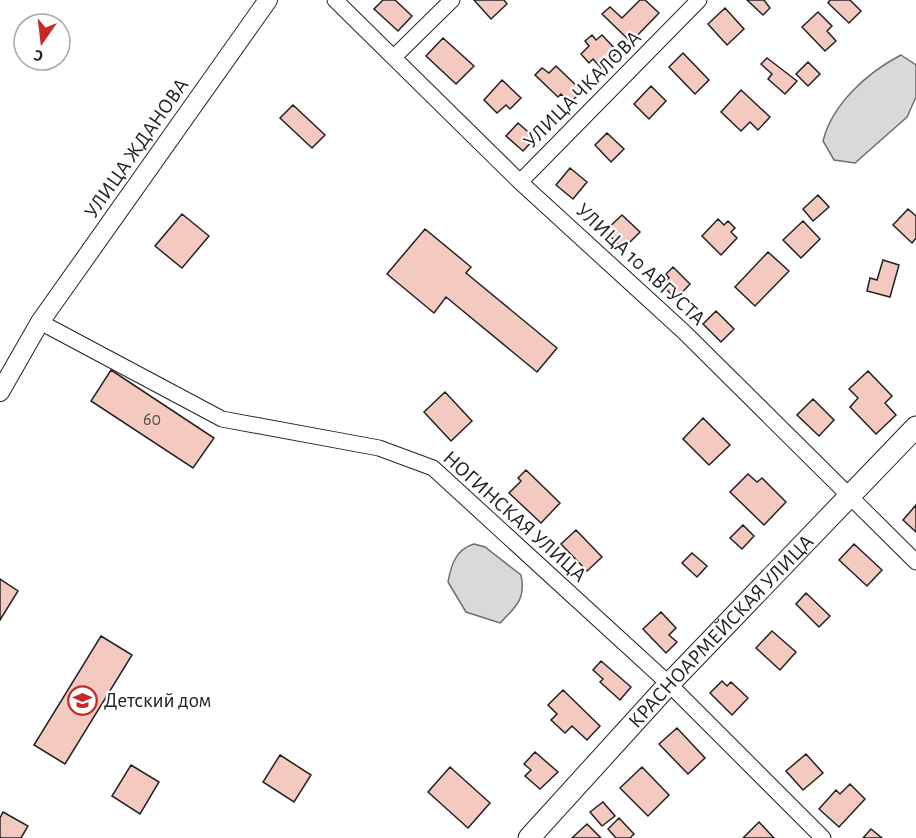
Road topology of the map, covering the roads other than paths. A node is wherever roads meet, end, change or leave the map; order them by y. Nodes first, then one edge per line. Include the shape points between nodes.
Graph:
1 (268, 0) edge
2 (335, 0) edge
3 (452, 0) edge
4 (699, 0) edge
5 (395, 56) junction
6 (520, 182) junction
7 (40, 322) junction
8 (0, 392) edge
9 (916, 427) edge
10 (850, 495) junction
11 (916, 562) edge
12 (669, 684) junction
13 (529, 838) edge
14 (823, 838) edge

1 - 7 street, УЛИЦА ЖДАНОВА
2 - 5 street, УЛИЦА 10 АВГУСТА
3 - 5 street
4 - 6 street, УЛИЦА ЧКАЛОВА
5 - 6 street, УЛИЦА 10 АВГУСТА
6 - 10 street, УЛИЦА 10 АВГУСТА via 683,331
7 - 8 street, УЛИЦА ЖДАНОВА
7 - 12 street, НОГИНСКАЯ УЛИЦА via 222,420 379,448 433,468
9 - 10 main road, КРАСНОАРМЕЙСКАЯ УЛИЦА
10 - 11 street, УЛИЦА 10 АВГУСТА
10 - 12 main road, КРАСНОАРМЕЙСКАЯ УЛИЦА
12 - 13 main road, КРАСНОАРМЕЙСКАЯ УЛИЦА
12 - 14 street, НОГИНСКАЯ УЛИЦА

